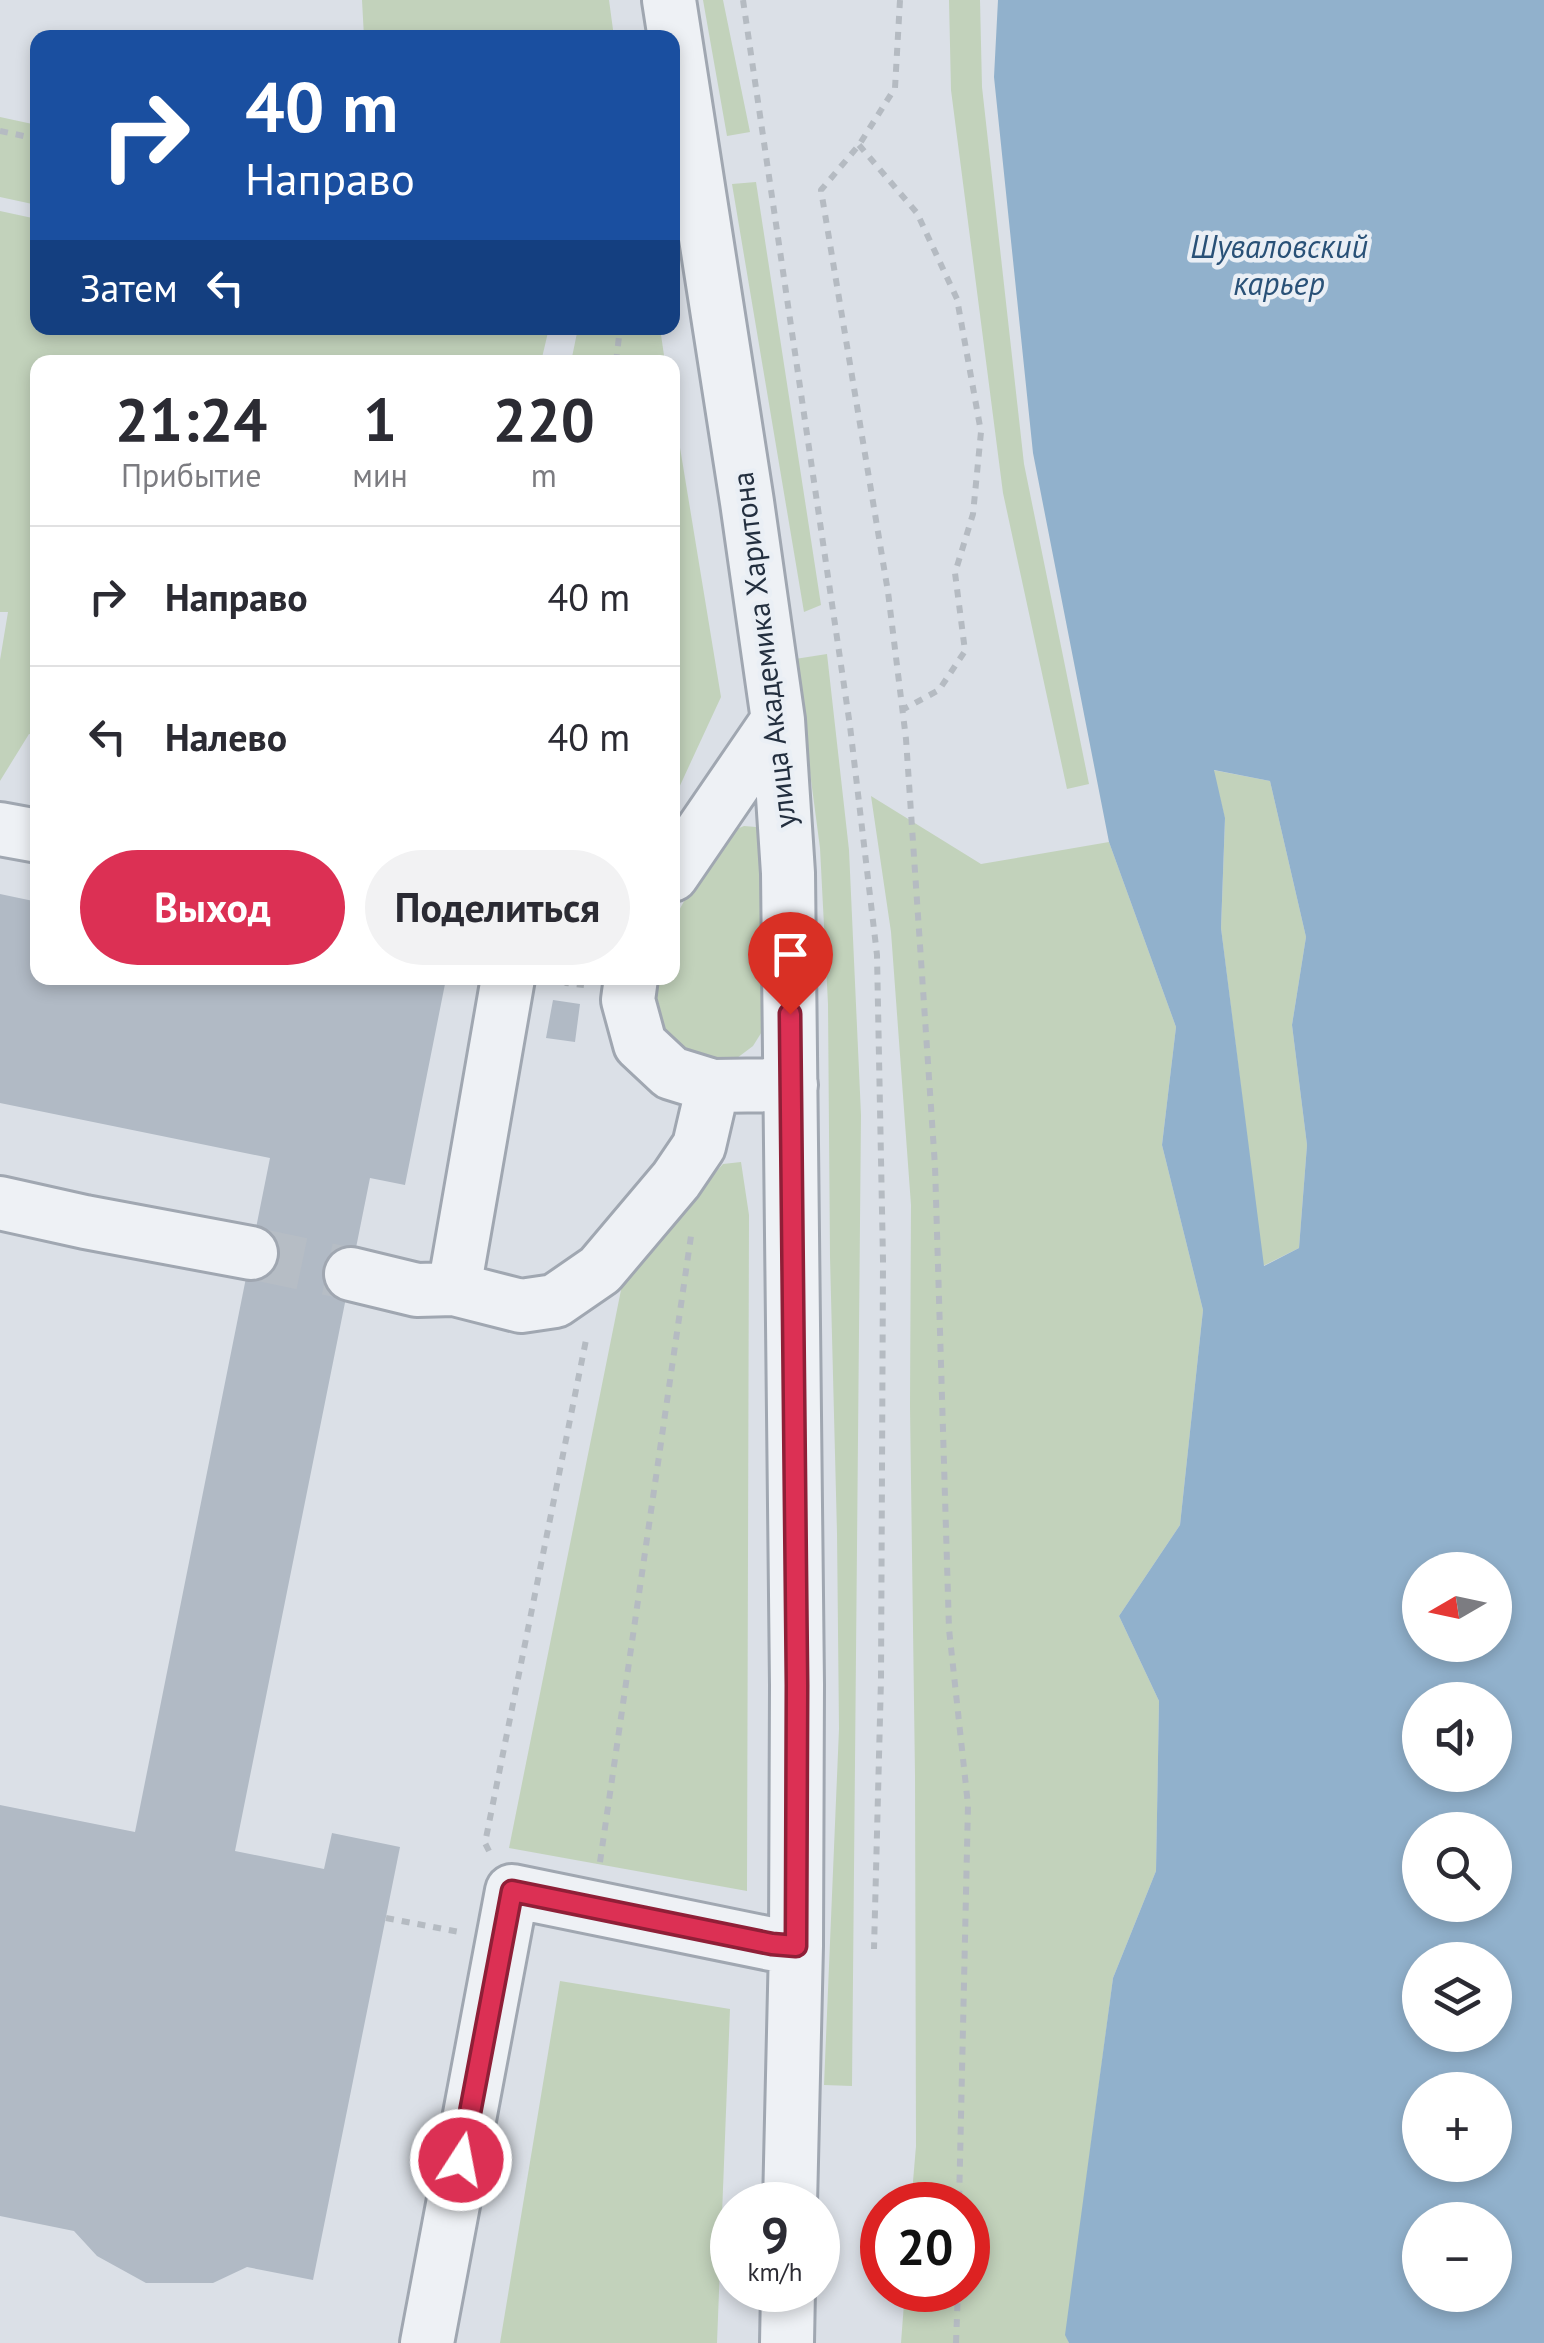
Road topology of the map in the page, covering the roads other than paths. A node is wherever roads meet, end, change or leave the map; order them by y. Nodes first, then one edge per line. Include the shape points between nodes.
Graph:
1 (670, 0) edge
2 (675, 30) edge
3 (680, 65) edge
4 (778, 720) junction
5 (0, 829) edge
6 (30, 835) edge
7 (680, 862) edge
8 (507, 985) edge
9 (615, 985) edge
10 (713, 1086) junction
11 (791, 1086) junction
12 (0, 1203) edge
13 (251, 1253) tunnel mouth
14 (351, 1274) tunnel mouth
15 (454, 1289) junction
16 (796, 1946) junction
17 (791, 2182) edge
18 (787, 2312) edge
19 (427, 2343) edge
20 (786, 2343) edge

1 - 2 street, улица Академика Харитона
3 - 4 street, улица Академика Харитона
4 - 7 street
4 - 11 street, улица Академика Харитона
5 - 6 street
8 - 15 street
9 - 10 street via 628,1000 640,1044 672,1073
10 - 11 street
10 - 15 street via 699,1146 600,1270 555,1301 522,1306
11 - 16 street, улица Академика Харитона
12 - 13 street
14 - 15 street via 417,1290
16 - 17 street, улица Академика Харитона
16 - 19 street via 594,1908 507,1916
18 - 20 street

